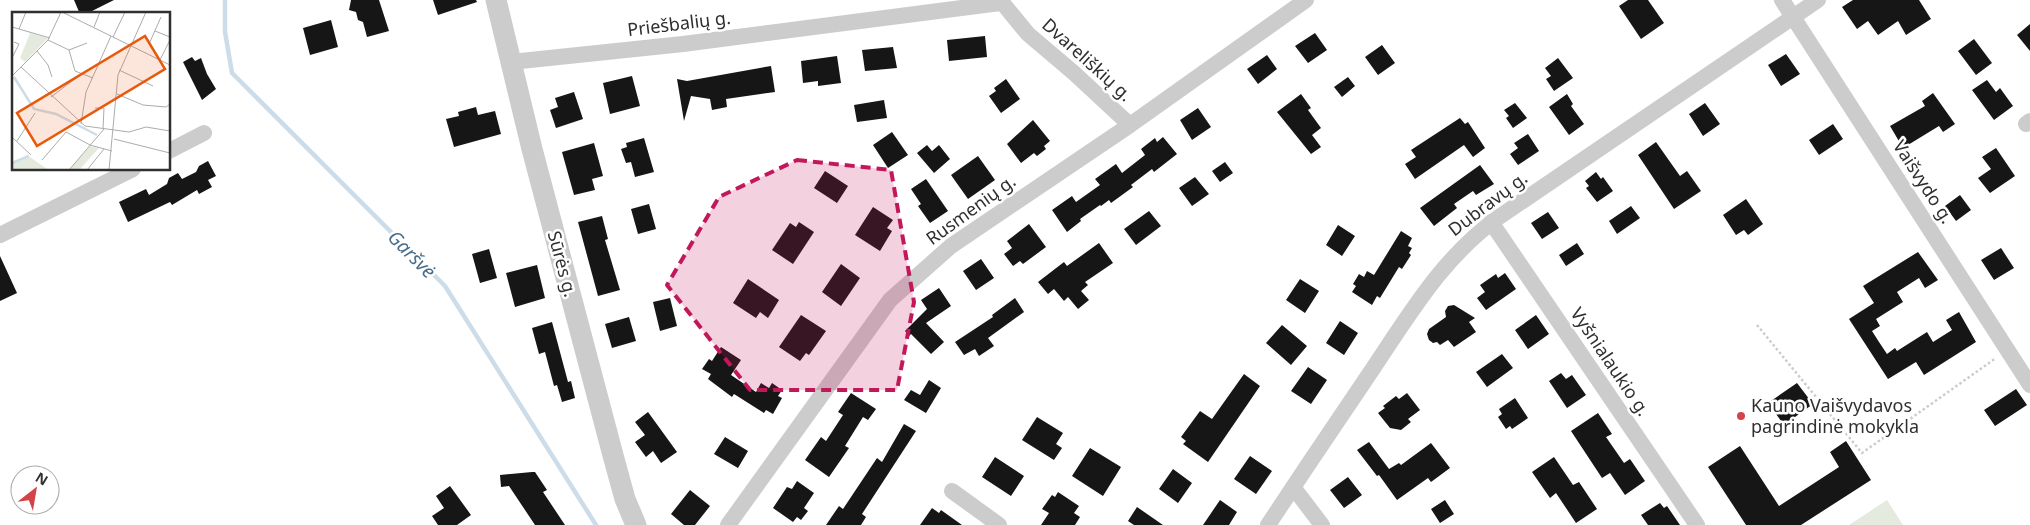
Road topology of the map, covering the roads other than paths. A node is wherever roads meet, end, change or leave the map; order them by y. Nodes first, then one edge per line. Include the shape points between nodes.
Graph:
1 (496, 0) edge
2 (1306, 0) edge
3 (1782, 0) edge
4 (1818, 0) edge
5 (1000, 1) edge
6 (1793, 17) junction
7 (511, 62) junction
8 (1130, 126) junction
9 (204, 133) dead end
10 (170, 150) edge
11 (131, 170) edge
12 (1491, 222) junction
13 (0, 235) edge
14 (2030, 385) edge
15 (1293, 487) junction
16 (952, 491) dead end
17 (636, 525) edge
18 (728, 525) edge
19 (999, 525) edge
20 (1268, 525) edge
21 (1322, 525) edge
22 (1697, 525) edge

1 - 7 street, Sūrės g.
2 - 8 street, Rusmenių g.
3 - 6 street, Vaišvydo g.
4 - 6 street, Dubravų g.
5 - 7 street, Priešbalių g. via 683,44
5 - 8 street, Dvareliškių g. via 1028,34
6 - 12 street, Dubravų g.
6 - 14 street, Vaišvydo g.
7 - 17 street, Sūrės g. via 624,499
8 - 18 street, Rusmenių g. via 951,246 890,300
9 - 10 street
11 - 13 street
12 - 15 street, Dubravų g. via 1442,268
12 - 22 street, Vyšnialaukio g.
15 - 20 street, Dubravų g.
15 - 21 street
16 - 19 street

